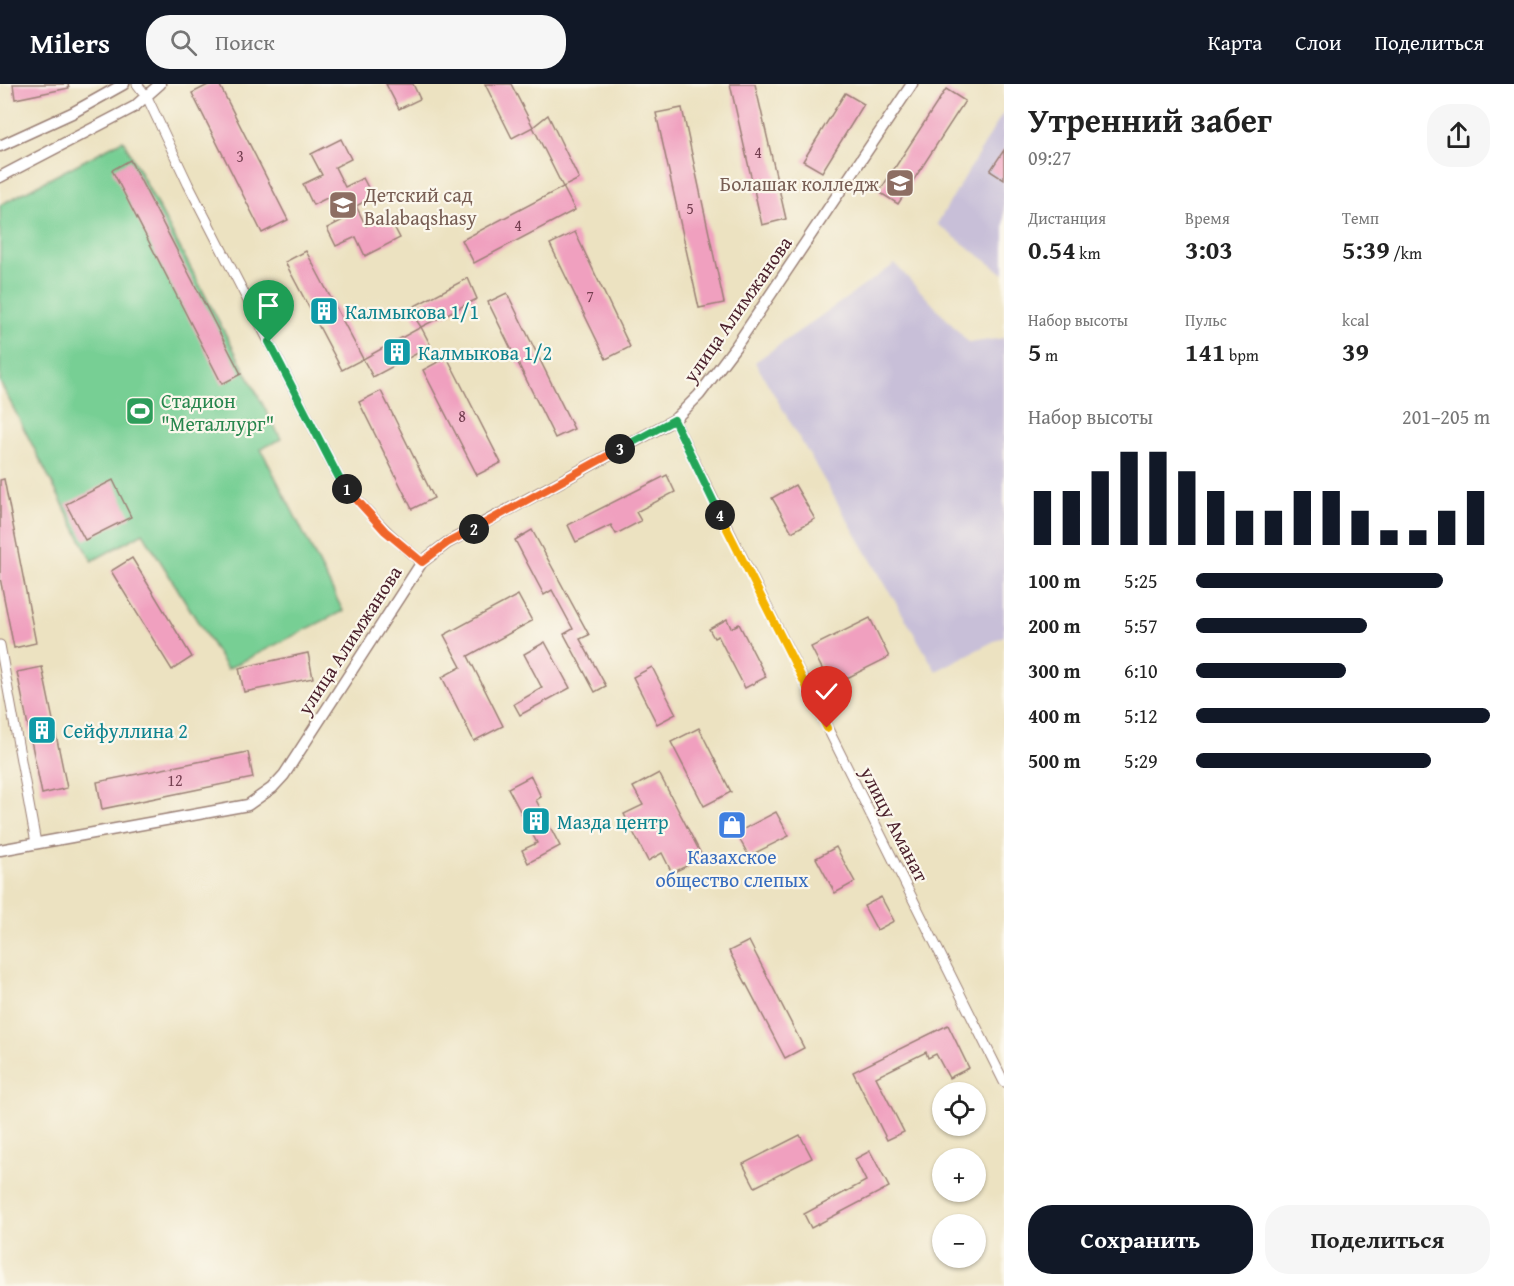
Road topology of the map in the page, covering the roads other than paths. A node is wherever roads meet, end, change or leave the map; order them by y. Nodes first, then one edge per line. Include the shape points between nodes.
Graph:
1 (124, 84) edge
2 (137, 84) edge
3 (160, 84) edge
4 (912, 84) edge
5 (147, 97) junction
6 (0, 146) edge
7 (0, 177) edge
8 (674, 420) junction
9 (422, 562) junction
10 (0, 645) edge
11 (36, 843) junction
12 (0, 850) edge
13 (1004, 1082) edge

1 - 6 street
2 - 5 street
3 - 5 street
4 - 8 street, улица Алимжанова via 736,346 699,395
5 - 7 street
5 - 9 street via 339,478 377,523
8 - 9 street, улица Алимжанова via 447,543
8 - 13 street, улицу Аманат
9 - 11 street, улица Алимжанова via 272,788 248,805
10 - 11 street
11 - 12 street, улица Алимжанова

